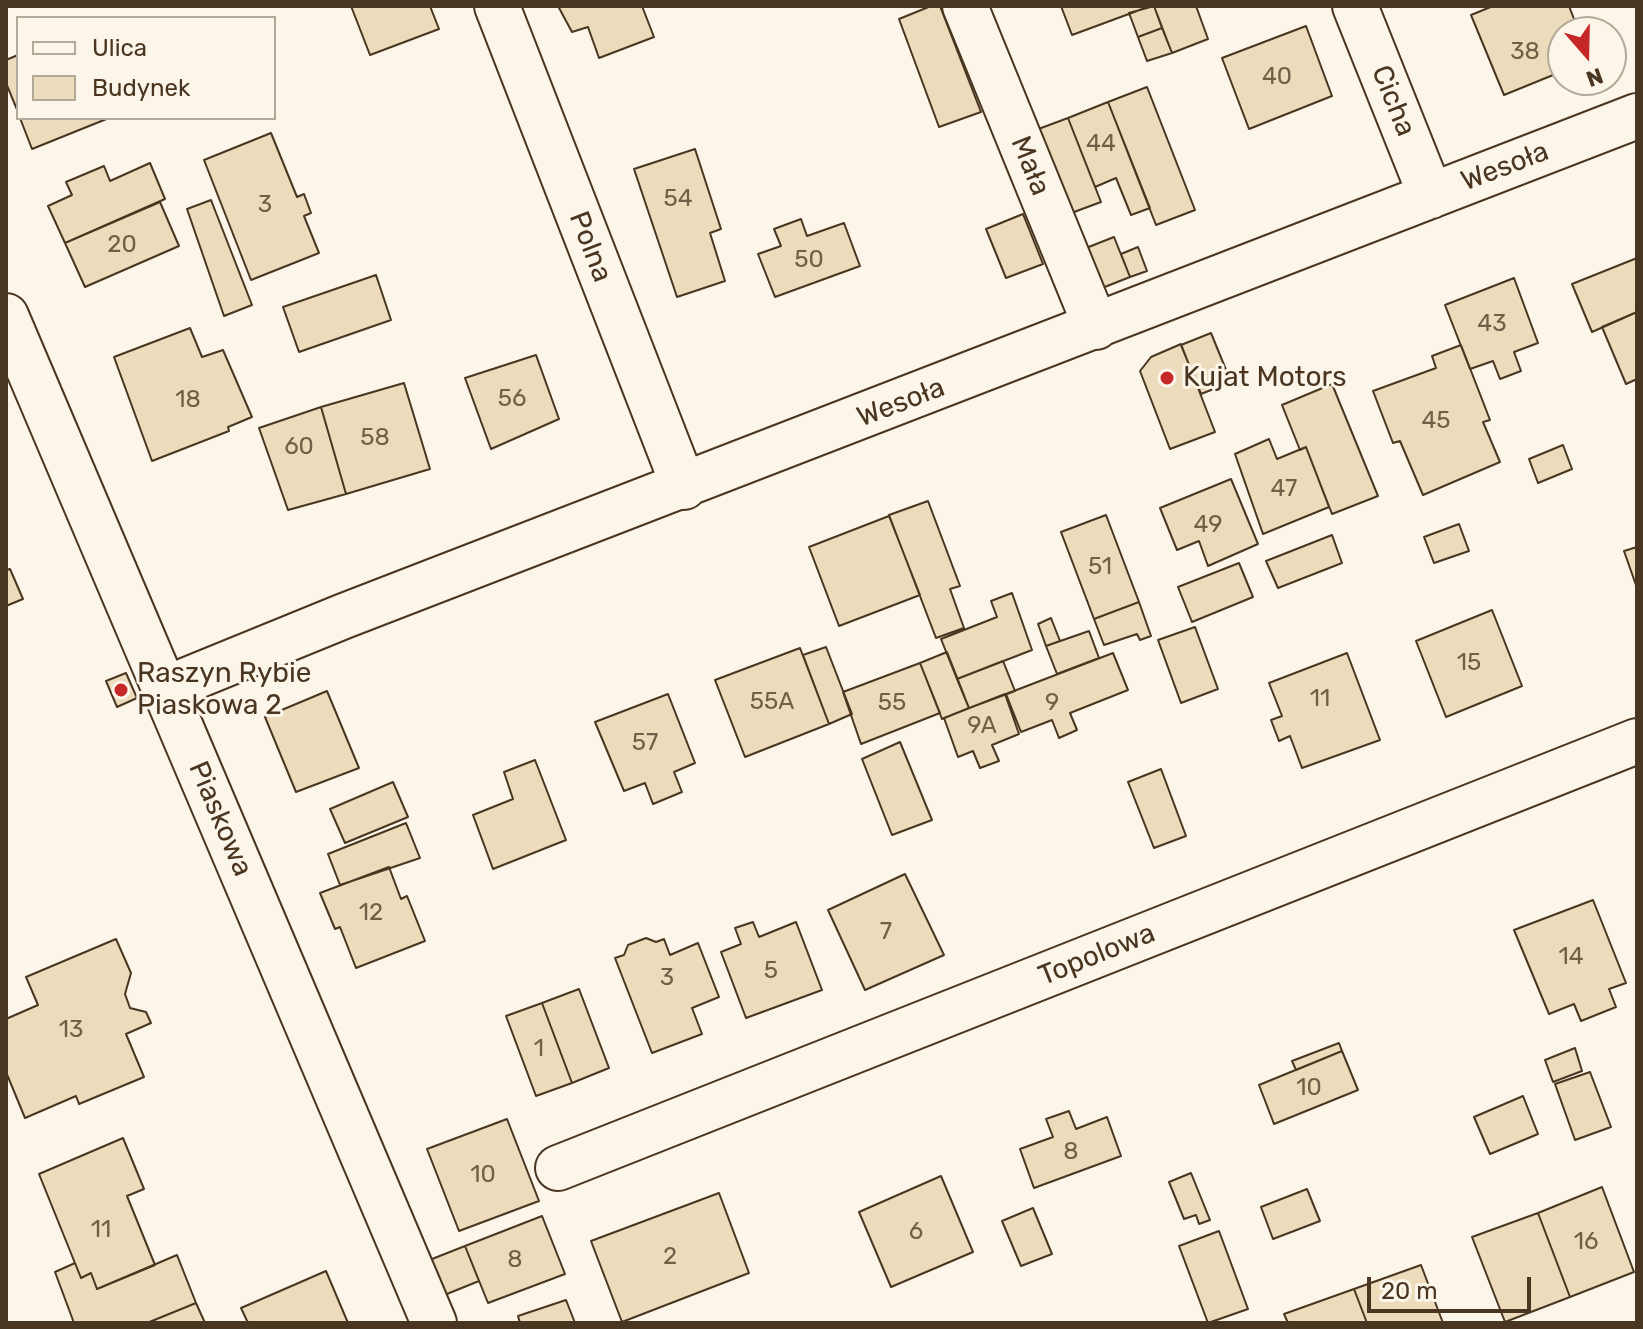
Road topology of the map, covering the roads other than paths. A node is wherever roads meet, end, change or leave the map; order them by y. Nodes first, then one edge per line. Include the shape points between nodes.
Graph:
1 (497, 6) edge
2 (965, 6) edge
3 (1355, 6) edge
4 (1637, 116) edge
5 (1431, 196) junction
6 (6, 316) edge
7 (1096, 327) junction
8 (684, 487) junction
9 (165, 689) junction
10 (1637, 741) edge
11 (558, 1168) dead end
12 (434, 1323) edge

1 - 8 street, Polna
2 - 7 street, Mała
3 - 5 street, Cicha
4 - 5 street, Wesoła
5 - 7 street, Wesoła
6 - 9 street, Piaskowa
7 - 8 street, Wesoła
8 - 9 street, Wesoła
9 - 12 street, Piaskowa
10 - 11 street, Topolowa

